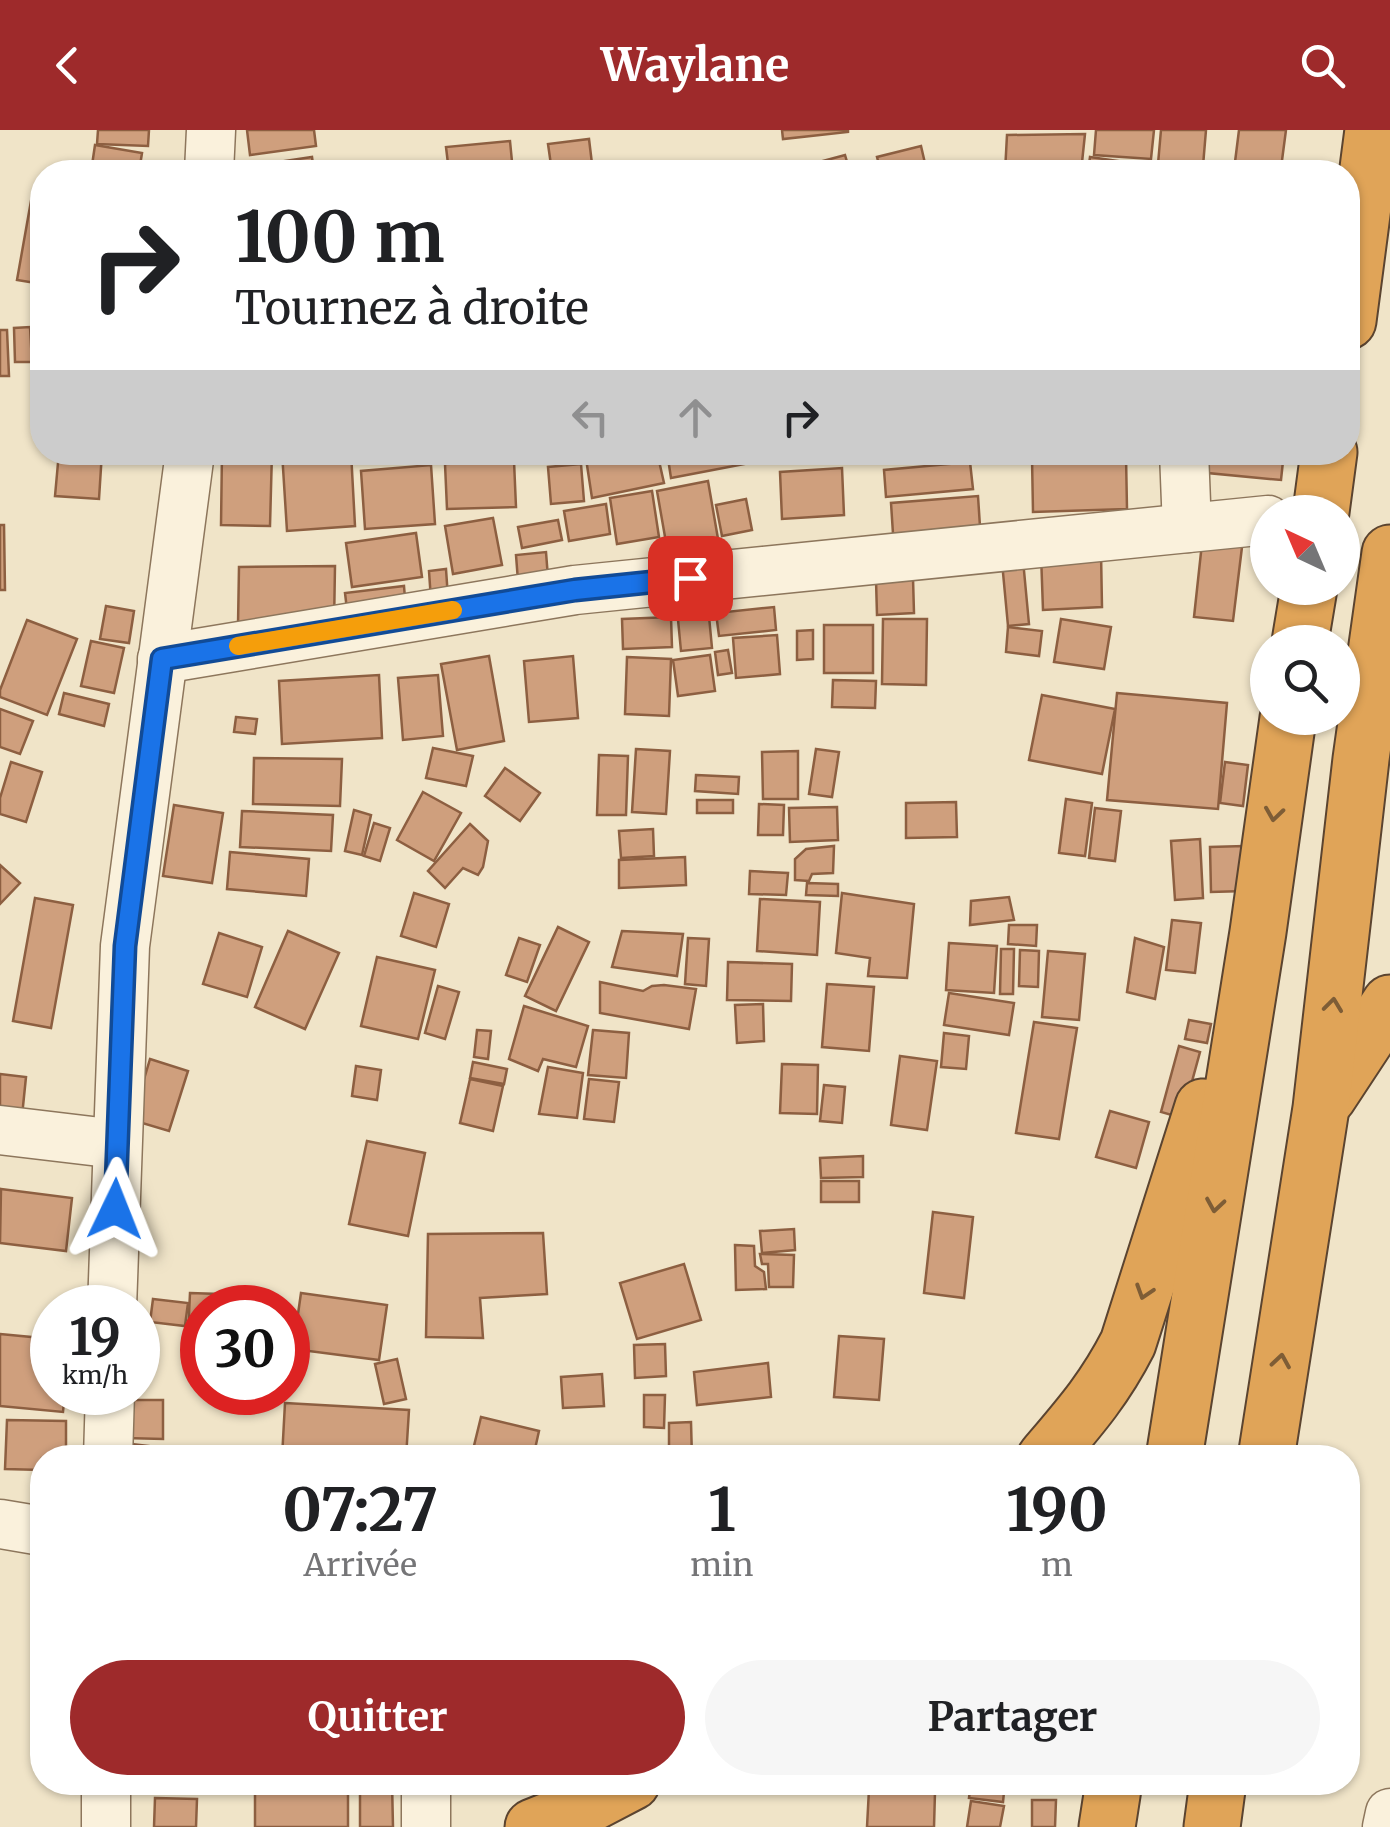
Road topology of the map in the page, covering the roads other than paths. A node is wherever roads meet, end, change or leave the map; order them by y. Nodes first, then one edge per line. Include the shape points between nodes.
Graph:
1 (211, 130) edge
2 (1373, 130) edge
3 (210, 160) edge
4 (1360, 206) edge
5 (188, 465) edge
6 (1185, 465) edge
7 (1327, 465) edge
8 (1323, 495) edge
9 (1250, 522) edge
10 (1187, 528) junction
11 (1390, 553) edge
12 (162, 659) junction
13 (1286, 735) edge
14 (1294, 735) edge
15 (1361, 759) junction
16 (1258, 932) junction
17 (1390, 1003) edge
18 (1321, 1108) junction
19 (0, 1130) edge
20 (116, 1144) junction
21 (113, 1285) edge
22 (109, 1415) edge
23 (108, 1445) edge
24 (1056, 1445) edge
25 (1176, 1445) edge
26 (1268, 1445) edge
27 (0, 1524) edge
28 (30, 1529) edge
29 (106, 1795) edge
30 (426, 1795) edge
31 (606, 1795) edge
32 (1112, 1795) edge
33 (1216, 1795) edge
34 (1390, 1813) edge
35 (106, 1827) edge
36 (426, 1827) edge
37 (532, 1827) edge
38 (1107, 1827) edge
39 (1212, 1827) edge
40 (1387, 1827) edge

1 - 3 street
2 - 4 highway
5 - 12 street
6 - 10 street
7 - 8 highway
9 - 10 street
10 - 12 street via 575,590
11 - 15 highway
12 - 20 street via 125,946
13 -> 16 highway
14 - 15 highway
18 -> 15 highway
16 -> 24 highway via 1128,1342 1092,1403
16 -> 25 highway
17 - 18 highway
26 -> 18 highway
19 - 20 street
20 - 21 street
22 - 23 street
27 - 28 street
29 - 35 street
30 - 36 street
31 - 37 highway
32 - 38 highway
33 - 39 highway
34 - 40 street

